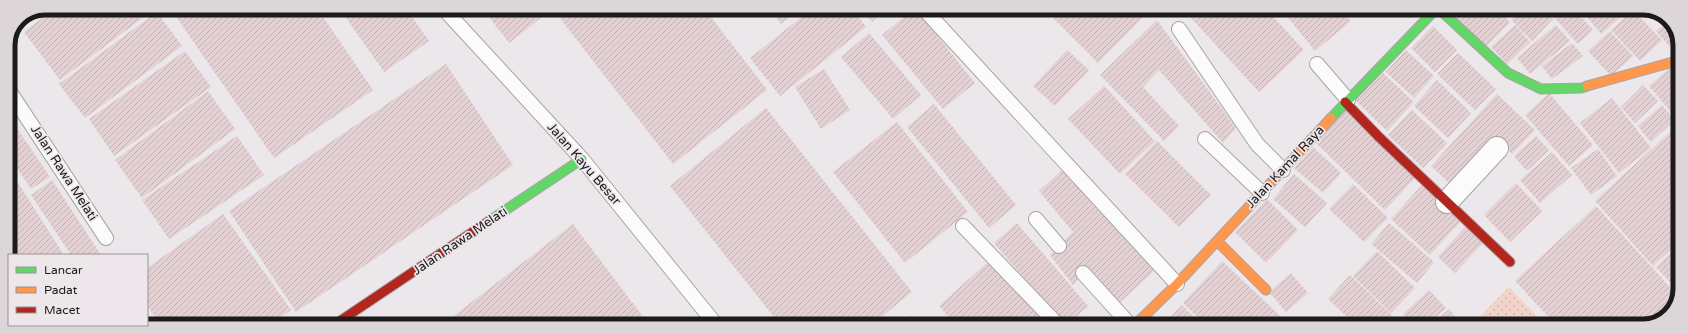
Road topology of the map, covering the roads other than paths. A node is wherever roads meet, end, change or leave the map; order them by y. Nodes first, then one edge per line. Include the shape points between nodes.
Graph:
1 (449, 15) edge
2 (929, 15) edge
3 (1430, 15) edge
4 (1445, 15) edge
5 (1179, 29) dead end
6 (1673, 62) edge
7 (1317, 64) dead end
8 (15, 100) edge
9 (1347, 101) junction
10 (1205, 139) dead end
11 (1497, 148) dead end
12 (582, 159) junction
13 (1282, 170) junction
14 (1262, 193) junction
15 (1447, 202) junction
16 (1036, 219) dead end
17 (963, 226) dead end
18 (106, 238) dead end
19 (1217, 241) junction
20 (1059, 246) dead end
21 (1510, 262) dead end
22 (1083, 273) dead end
23 (1177, 284) junction
24 (1266, 290) dead end
25 (344, 319) edge
26 (710, 319) edge
27 (1052, 319) edge
28 (1132, 319) edge
29 (1142, 319) edge

1 - 12 lane, Jalan Kayu Besar
2 - 23 lane
3 - 9 street, Jalan Kamal Raya
4 - 6 street via 1508,73 1541,89 1582,88
5 - 13 lane via 1257,144
7 - 9 lane
8 - 18 lane, Jalan Rawa Melati
9 - 13 street, Jalan Kamal Raya
9 - 15 street via 1378,137
10 - 14 lane
11 - 15 street
12 - 25 street, Jalan Rawa Melati
12 - 26 lane, Jalan Kayu Besar
13 - 14 street, Jalan Kamal Raya
14 - 19 street, Jalan Kamal Raya
15 - 21 street
16 - 20 lane
17 - 27 lane
19 - 23 street, Jalan Kamal Raya
19 - 24 street
22 - 28 lane
23 - 29 street, Jalan Kamal Raya

